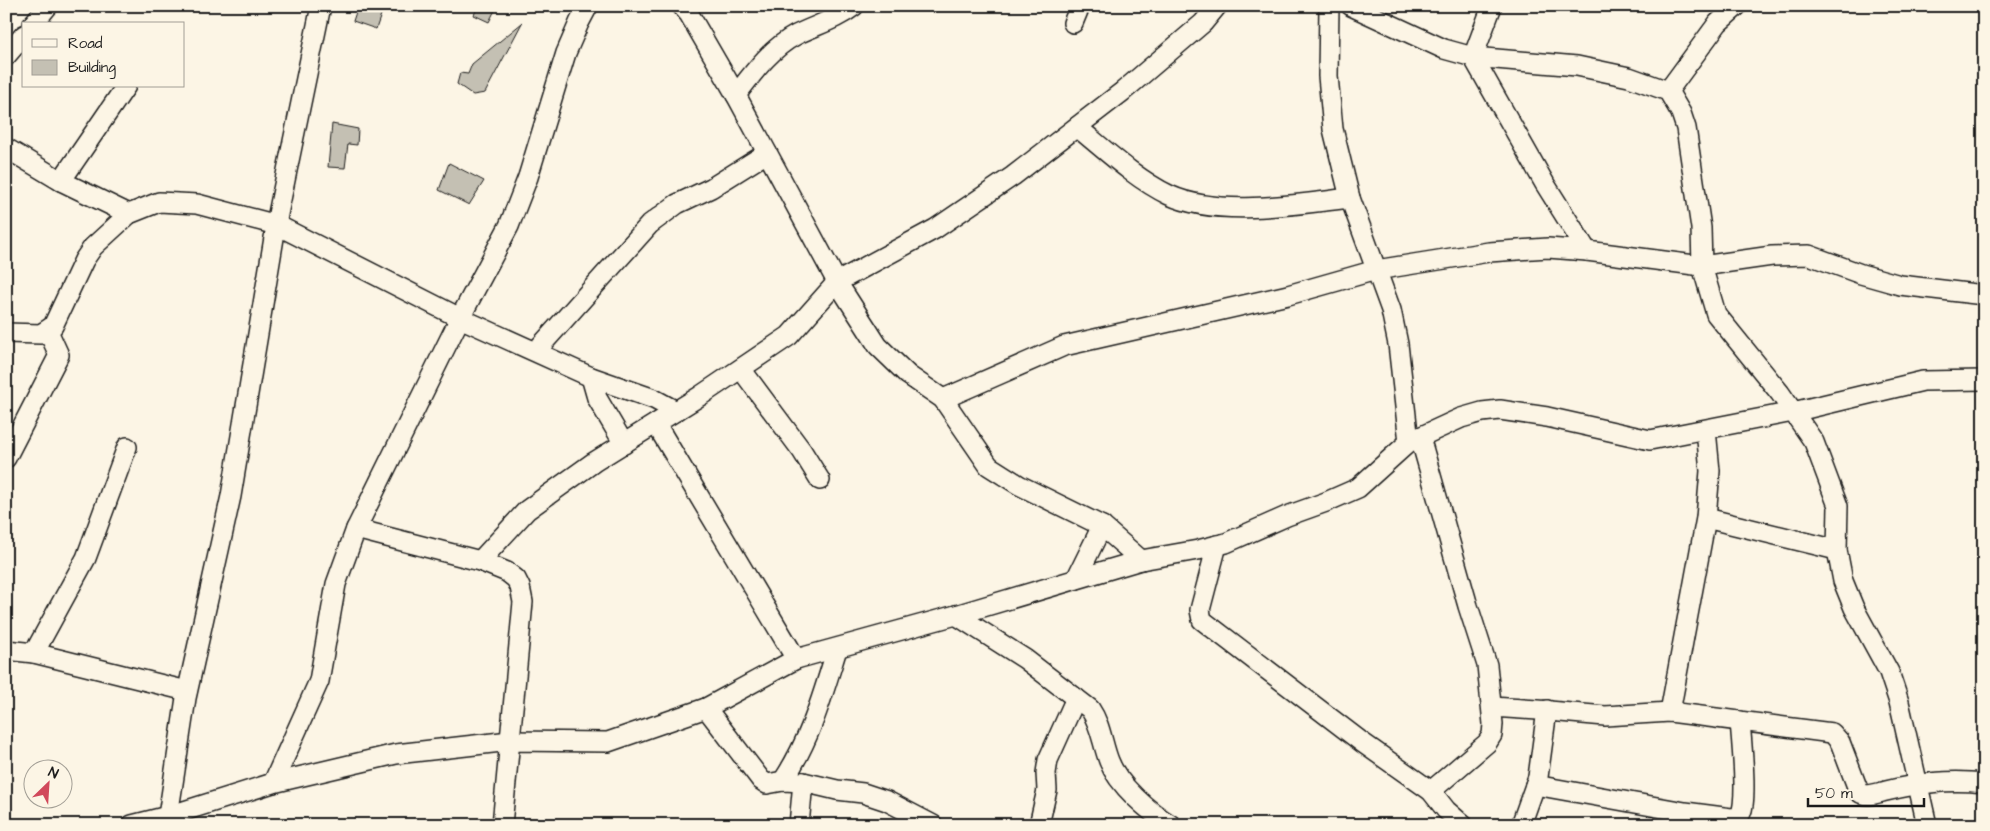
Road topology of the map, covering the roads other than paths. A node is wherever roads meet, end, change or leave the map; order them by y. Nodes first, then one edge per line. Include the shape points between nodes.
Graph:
1 (48, 6) edge
2 (321, 6) edge
3 (588, 6) edge
4 (682, 6) edge
5 (854, 6) edge
6 (1217, 6) edge
7 (1328, 6) edge
8 (1492, 6) edge
9 (1736, 6) edge
10 (1355, 7) edge
11 (35, 22) edge
12 (22, 37) edge
13 (6, 56) edge
14 (1474, 57) junction
15 (125, 88) edge
16 (1668, 91) junction
17 (736, 95) junction
18 (1077, 127) junction
19 (6, 148) edge
20 (767, 153) junction
21 (62, 181) junction
22 (1350, 198) junction
23 (129, 214) junction
24 (277, 225) junction
25 (1587, 251) junction
26 (1702, 266) junction
27 (1376, 270) junction
28 (837, 282) junction
29 (1984, 294) edge
30 (460, 318) junction
31 (48, 331) junction
32 (6, 333) edge
33 (536, 351) junction
34 (741, 369) junction
35 (591, 377) junction
36 (1984, 380) edge
37 (943, 399) junction
38 (676, 411) junction
39 (1793, 412) junction
40 (656, 424) junction
41 (1706, 430) junction
42 (1414, 440) junction
43 (624, 444) junction
44 (127, 447) dead end
45 (6, 458) edge
46 (820, 480) dead end
47 (1706, 518) junction
48 (1102, 526) junction
49 (356, 530) junction
50 (1217, 545) junction
51 (1838, 550) junction
52 (1142, 560) junction
53 (480, 561) junction
54 (1076, 579) junction
55 (956, 615) junction
56 (837, 649) junction
57 (6, 650) edge
58 (34, 653) junction
59 (796, 659) junction
60 (187, 690) junction
61 (1076, 698) junction
62 (1492, 707) junction
63 (706, 708) junction
64 (1548, 710) junction
65 (1670, 712) junction
66 (1740, 721) junction
67 (510, 740) junction
68 (783, 780) junction
69 (803, 782) junction
70 (273, 783) junction
71 (1918, 783) junction
72 (1984, 783) edge
73 (1535, 785) junction
74 (1430, 791) junction
75 (166, 820) edge
76 (1045, 823) edge
77 (1167, 824) edge
78 (132, 825) edge
79 (502, 825) edge
80 (799, 825) edge
81 (933, 825) edge
82 (1463, 825) edge
83 (1522, 825) edge
84 (1927, 825) edge

1 - 11 street
2 - 24 street
3 - 30 street via 566,53 528,177 509,226
4 - 17 street
5 - 17 street via 841,16 795,36 764,61
6 - 18 street via 1203,23
7 - 22 street via 1328,76 1333,129
8 - 14 street
9 - 16 street via 1718,23
10 - 14 street via 1444,49
12 - 13 street
14 - 16 street via 1577,66 1629,77
14 - 25 street via 1545,184
15 - 21 street
16 - 26 street via 1686,128 1701,228
17 - 20 street
18 - 22 street via 1152,185 1199,205 1242,208
18 - 28 street via 935,229
19 - 21 street
20 - 28 street
20 - 33 street via 711,188 677,204 650,224
21 - 23 street
22 - 27 street
23 - 24 street via 159,202 197,204
23 - 31 street via 93,247 84,260 61,312
24 - 30 street
24 - 60 street via 231,496
25 - 26 street
25 - 27 street via 1548,248 1489,252
26 - 29 street via 1772,256 1809,255 1900,285
26 - 39 street via 1716,314
27 - 37 street via 1064,346
27 - 42 street via 1391,310
28 - 34 street via 789,336
28 - 37 street via 878,346 908,375
30 - 33 street
30 - 49 street
31 - 32 street via 41,334
31 - 45 street via 60,355
33 - 35 street
34 - 38 street
34 - 46 street
35 - 38 street via 654,399
35 - 43 street via 597,398
36 - 39 street via 1923,381
37 - 48 street via 989,466
38 - 40 street
39 - 41 street
39 - 51 street via 1814,442 1833,488 1838,506
40 - 43 street
40 - 59 street
41 - 42 street via 1650,440 1500,410 1461,418
41 - 47 street via 1710,471
42 - 50 street via 1358,488
42 - 62 street via 1487,665
43 - 53 street via 527,510
44 - 58 street via 86,558
47 - 51 street
47 - 65 street
48 - 52 street
48 - 54 street
49 - 53 street
49 - 70 street via 336,584 319,681
50 - 52 street
50 - 74 street via 1200,610 1202,620
51 - 71 street via 1843,581 1854,608 1889,672
52 - 54 street
53 - 67 street via 516,579 523,602
54 - 55 street
55 - 56 street
55 - 61 street via 1025,659
56 - 59 street
56 - 68 street via 814,723 804,747
57 - 58 street
58 - 60 street
59 - 63 street
60 - 75 street
61 - 76 street via 1048,760
61 - 77 street via 1097,719 1113,771 1145,806
62 - 64 street
62 - 74 street via 1492,735 1488,743
63 - 67 street via 608,742
63 - 68 street via 761,780 767,784
64 - 65 street via 1605,716
64 - 73 street
65 - 66 street
66 - 71 street via 1834,735 1862,795
66 - 73 street via 1745,798 1738,817 1684,812
67 - 70 street via 396,754
67 - 79 street
68 - 69 street
69 - 80 street
69 - 81 street via 871,796
70 - 75 street
71 - 72 street
71 - 84 street
73 - 83 street
74 - 82 street
75 - 78 street

